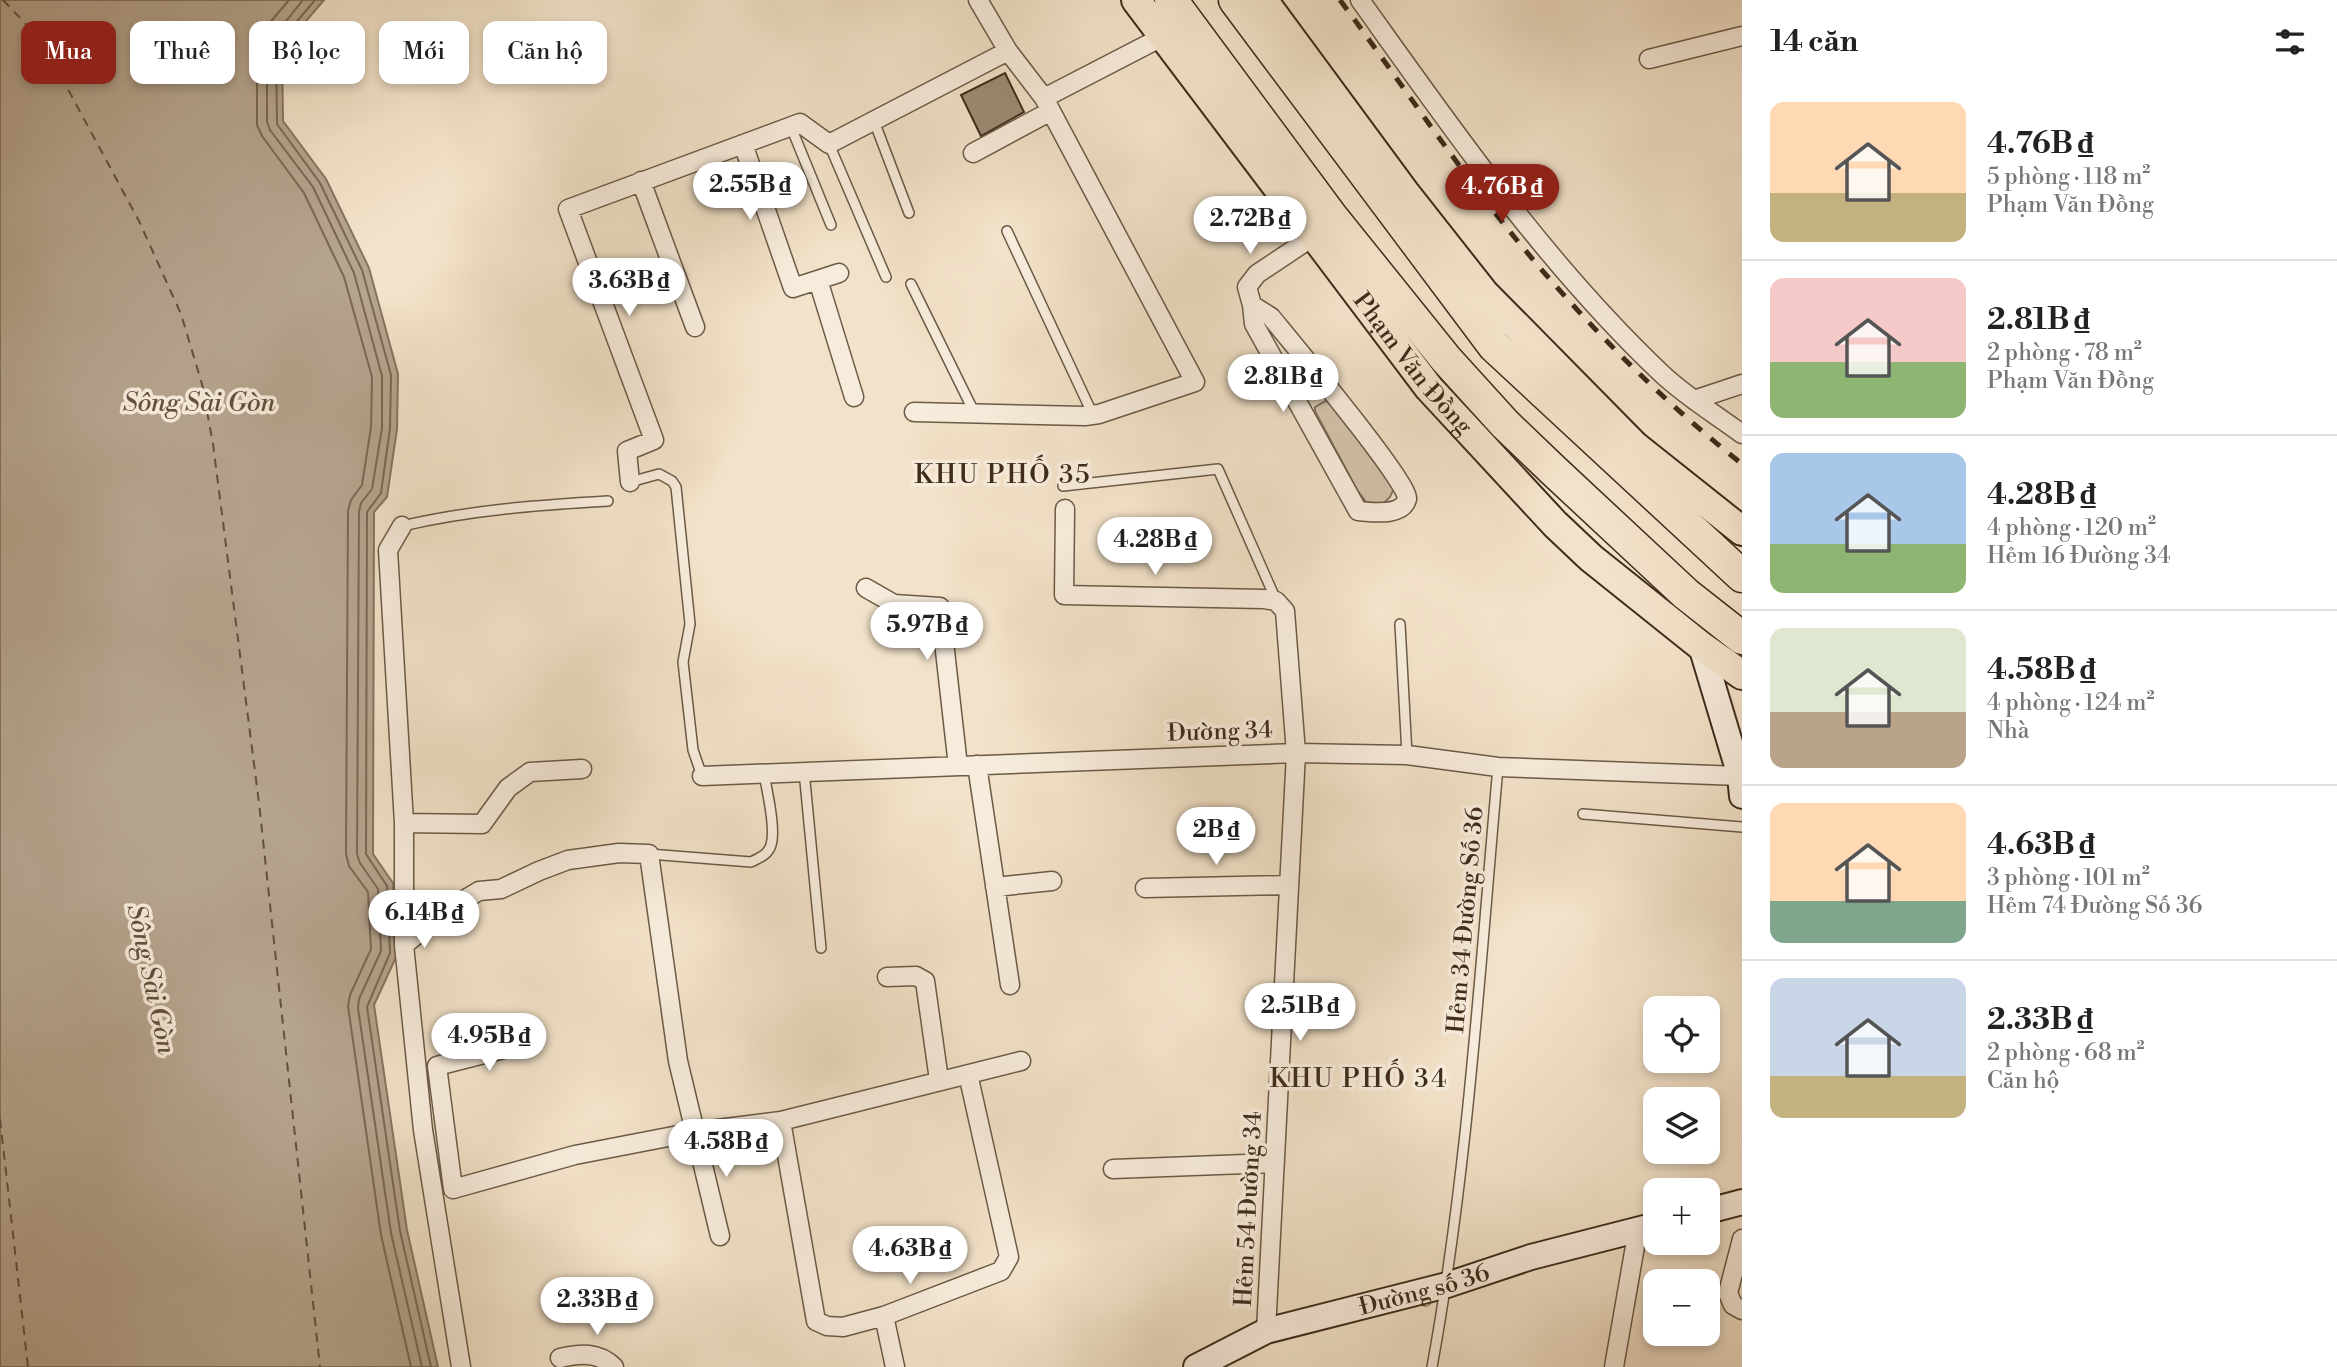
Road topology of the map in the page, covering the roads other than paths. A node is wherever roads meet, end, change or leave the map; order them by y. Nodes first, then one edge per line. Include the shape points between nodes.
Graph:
1 (978, 0) edge
2 (1136, 0) edge
3 (1171, 0) edge
4 (1236, 0) edge
5 (1263, 0) edge
6 (1360, 0) edge
7 (1742, 36) edge
8 (1162, 37) junction
9 (1008, 51) junction
10 (1649, 59) dead end
11 (1048, 104) junction
12 (874, 121) junction
13 (791, 127) junction
14 (743, 144) junction
15 (829, 144) junction
16 (973, 153) dead end
17 (641, 181) junction
18 (909, 213) dead end
19 (831, 225) dead end
20 (1007, 232) dead end
21 (1314, 236) junction
22 (839, 273) dead end
23 (886, 277) dead end
24 (818, 280) junction
25 (911, 284) dead end
26 (1252, 305) junction
27 (695, 327) dead end
28 (1446, 359) junction
29 (1742, 384) edge
30 (1429, 387) junction
31 (854, 397) dead end
32 (1694, 400) junction
33 (914, 412) dead end
34 (975, 414) junction
35 (1093, 415) junction
36 (1742, 434) edge
37 (629, 482) joint
38 (1063, 486) dead end
39 (608, 501) dead end
40 (1065, 509) dead end
41 (402, 526) joint
42 (1742, 531) edge
43 (1742, 576) edge
44 (866, 588) dead end
45 (1686, 594) junction
46 (1276, 601) junction
47 (1400, 624) dead end
48 (1742, 638) edge
49 (1701, 646) junction
50 (1742, 675) edge
51 (1296, 753) junction
52 (1407, 755) junction
53 (977, 765) junction
54 (958, 766) junction
55 (1498, 767) junction
56 (582, 769) dead end
57 (804, 771) junction
58 (764, 773) junction
59 (702, 776) joint
60 (1741, 777) edge
61 (1583, 814) dead end
62 (404, 823) junction
63 (1742, 827) edge
64 (649, 854) junction
65 (1052, 881) dead end
66 (1289, 885) junction
67 (995, 887) junction
68 (1145, 888) dead end
69 (404, 945) junction
70 (821, 948) dead end
71 (887, 977) dead end
72 (1010, 985) dead end
73 (531, 1042) dead end
74 (1021, 1061) dead end
75 (939, 1080) junction
76 (970, 1083) dead end
77 (781, 1121) junction
78 (694, 1132) junction
79 (1275, 1163) junction
80 (1112, 1168) dead end
81 (1742, 1202) edge
82 (1720, 1208) edge
83 (1643, 1228) edge
84 (720, 1236) dead end
85 (1742, 1239) edge
86 (1643, 1240) edge
87 (1447, 1285) junction
88 (1742, 1310) edge
89 (884, 1316) junction
90 (1266, 1331) junction
91 (560, 1358) dead end
92 (1206, 1364) edge
93 (461, 1367) edge
94 (614, 1367) edge
95 (895, 1367) edge
96 (1432, 1367) edge
97 (1614, 1367) edge

1 - 9 street
2 - 8 main road, Phạm Văn Đồng
3 - 28 highway, Phạm Văn Đồng via 1331,216
4 - 43 highway via 1494,346
5 - 42 main road via 1484,293 1635,446
6 - 32 street via 1490,180 1603,313
7 - 10 street
8 - 11 street
8 - 21 main road, Phạm Văn Đồng
9 - 11 street
9 - 12 street
11 - 16 street
11 - 35 street via 1195,382
12 - 15 street
12 - 18 lane
13 - 14 street
13 - 15 street via 800,123
13 - 19 lane
14 - 17 street
14 - 24 street via 793,288
15 - 23 lane
17 - 27 street
17 - 37 street via 568,209 654,440 627,451
20 - 35 lane
21 - 26 street via 1257,274 1247,287
21 - 30 main road, Phạm Văn Đồng
22 - 24 street
24 - 31 street
25 - 34 lane
26 - 26 street via 1254,324 1358,511 1390,512 1404,504 1407,492 1389,466 1271,317
28 - 30 main road
28 - 45 highway, Phạm Văn Đồng via 1504,424
29 - 32 street
30 - 49 main road, Phạm Văn Đồng via 1555,524
32 - 36 street
33 - 34 street
34 - 35 street
37 - 59 lane via 659,474 676,487 690,624 683,662 693,750
38 - 46 lane via 1218,469
39 - 41 lane via 445,516
40 - 46 street via 1064,595
41 - 62 street via 388,550
44 - 54 street via 894,604 940,607
45 - 48 highway, Phạm Văn Đồng
45 - 49 main road
46 - 51 street, Hẻm 54 Đường 34 via 1285,611
47 - 52 lane
49 - 50 main road, Phạm Văn Đồng
49 - 60 main road
51 - 52 street, Đường 34
51 - 53 street, Đường 34
51 - 66 street, Hẻm 54 Đường 34
52 - 55 street, Đường 34
53 - 54 street, Đường 34
53 - 67 street
54 - 57 street, Đường 34
55 - 60 street, Đường 34
55 - 87 lane, Hẻm 34 Đường Số 36 via 1466,1129
56 - 62 street via 530,772 508,788 482,824
57 - 58 street, Đường 34
57 - 70 lane
58 - 59 street, Đường 34
58 - 64 lane via 772,835 771,847 763,857 751,862
61 - 63 lane
62 - 69 street
64 - 69 street via 568,860 501,889 479,891
64 - 78 street via 678,1061
65 - 67 street
66 - 68 street
66 - 79 street, Hẻm 54 Đường 34
67 - 72 street
69 - 93 street via 423,1130
71 - 75 street via 916,976 925,981
73 - 78 street via 437,1066 453,1189 575,1155
74 - 75 street
75 - 77 street
76 - 89 street via 1009,1256 1001,1271
77 - 78 street
77 - 89 street via 816,1321 844,1327
78 - 84 street
79 - 80 street
79 - 90 street, Hẻm 54 Đường 34
81 - 82 main road
83 - 87 main road, Đường số 36
85 - 88 street via 1728,1293 1733,1305
86 - 97 street
87 - 90 main road, Đường số 36
87 - 96 lane, Hẻm 34 Đường Số 36
89 - 95 street
90 - 92 main road, Đường số 36
91 - 94 street via 594,1356

